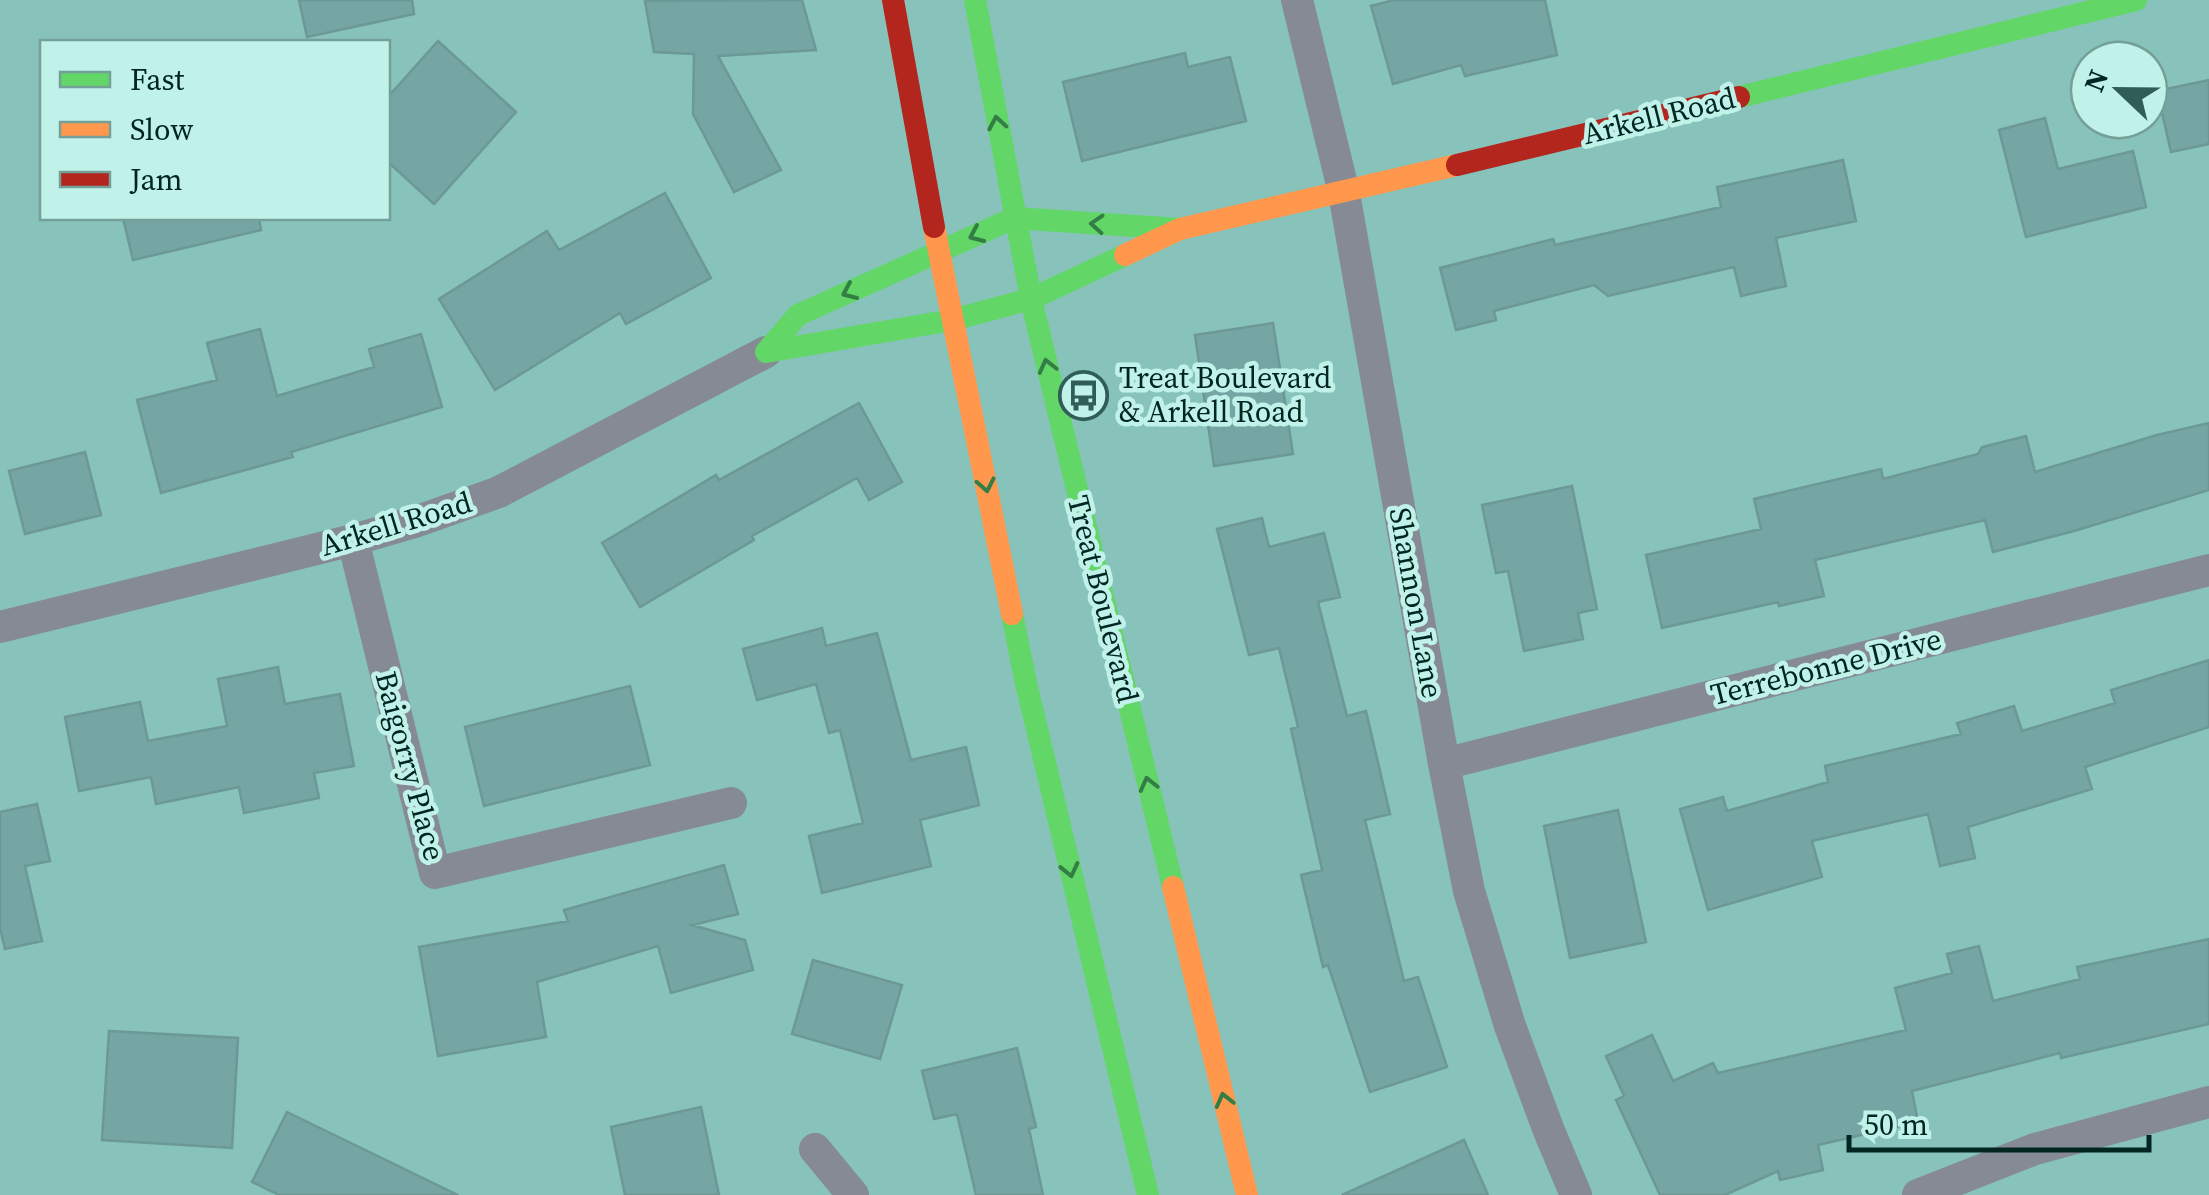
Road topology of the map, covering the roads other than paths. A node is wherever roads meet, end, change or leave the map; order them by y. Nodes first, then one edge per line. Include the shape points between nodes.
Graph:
1 (893, 0) edge
2 (975, 0) edge
3 (1297, 0) edge
4 (2136, 0) edge
5 (1344, 193) junction
6 (1014, 218) junction
7 (1180, 229) junction
8 (938, 252) junction
9 (1030, 299) junction
10 (952, 320) junction
11 (766, 352) junction
12 (352, 540) junction
13 (2209, 570) edge
14 (0, 627) edge
15 (1444, 764) junction
16 (732, 803) dead end
17 (2209, 1102) edge
18 (815, 1150) dead end
19 (853, 1195) edge
20 (1148, 1195) edge
21 (1247, 1195) edge
22 (1576, 1195) edge
23 (1918, 1195) edge

1 - 8 main road
6 -> 2 main road, Treat Boulevard
3 - 5 street, Shannon Lane
4 - 5 main road, Arkell Road
5 - 7 main road, Arkell Road
5 - 15 street, Shannon Lane
7 -> 6 main road, Arkell Road
6 -> 8 main road, Arkell Road
6 - 9 main road, Treat Boulevard
7 - 9 main road, Arkell Road
8 - 10 main road
8 -> 11 main road, Arkell Road via 798,315
9 - 10 main road, Arkell Road
21 -> 9 main road, Treat Boulevard
10 - 11 main road, Arkell Road
10 -> 20 main road via 1030,702
11 - 12 street, Arkell Road via 499,492
12 - 14 street, Arkell Road
12 - 16 street, Baigorry Place via 435,873
13 - 15 street, Terrebonne Drive
15 - 22 street, Shannon Lane via 1468,891 1510,1026
17 - 23 street via 2035,1149
18 - 19 street

